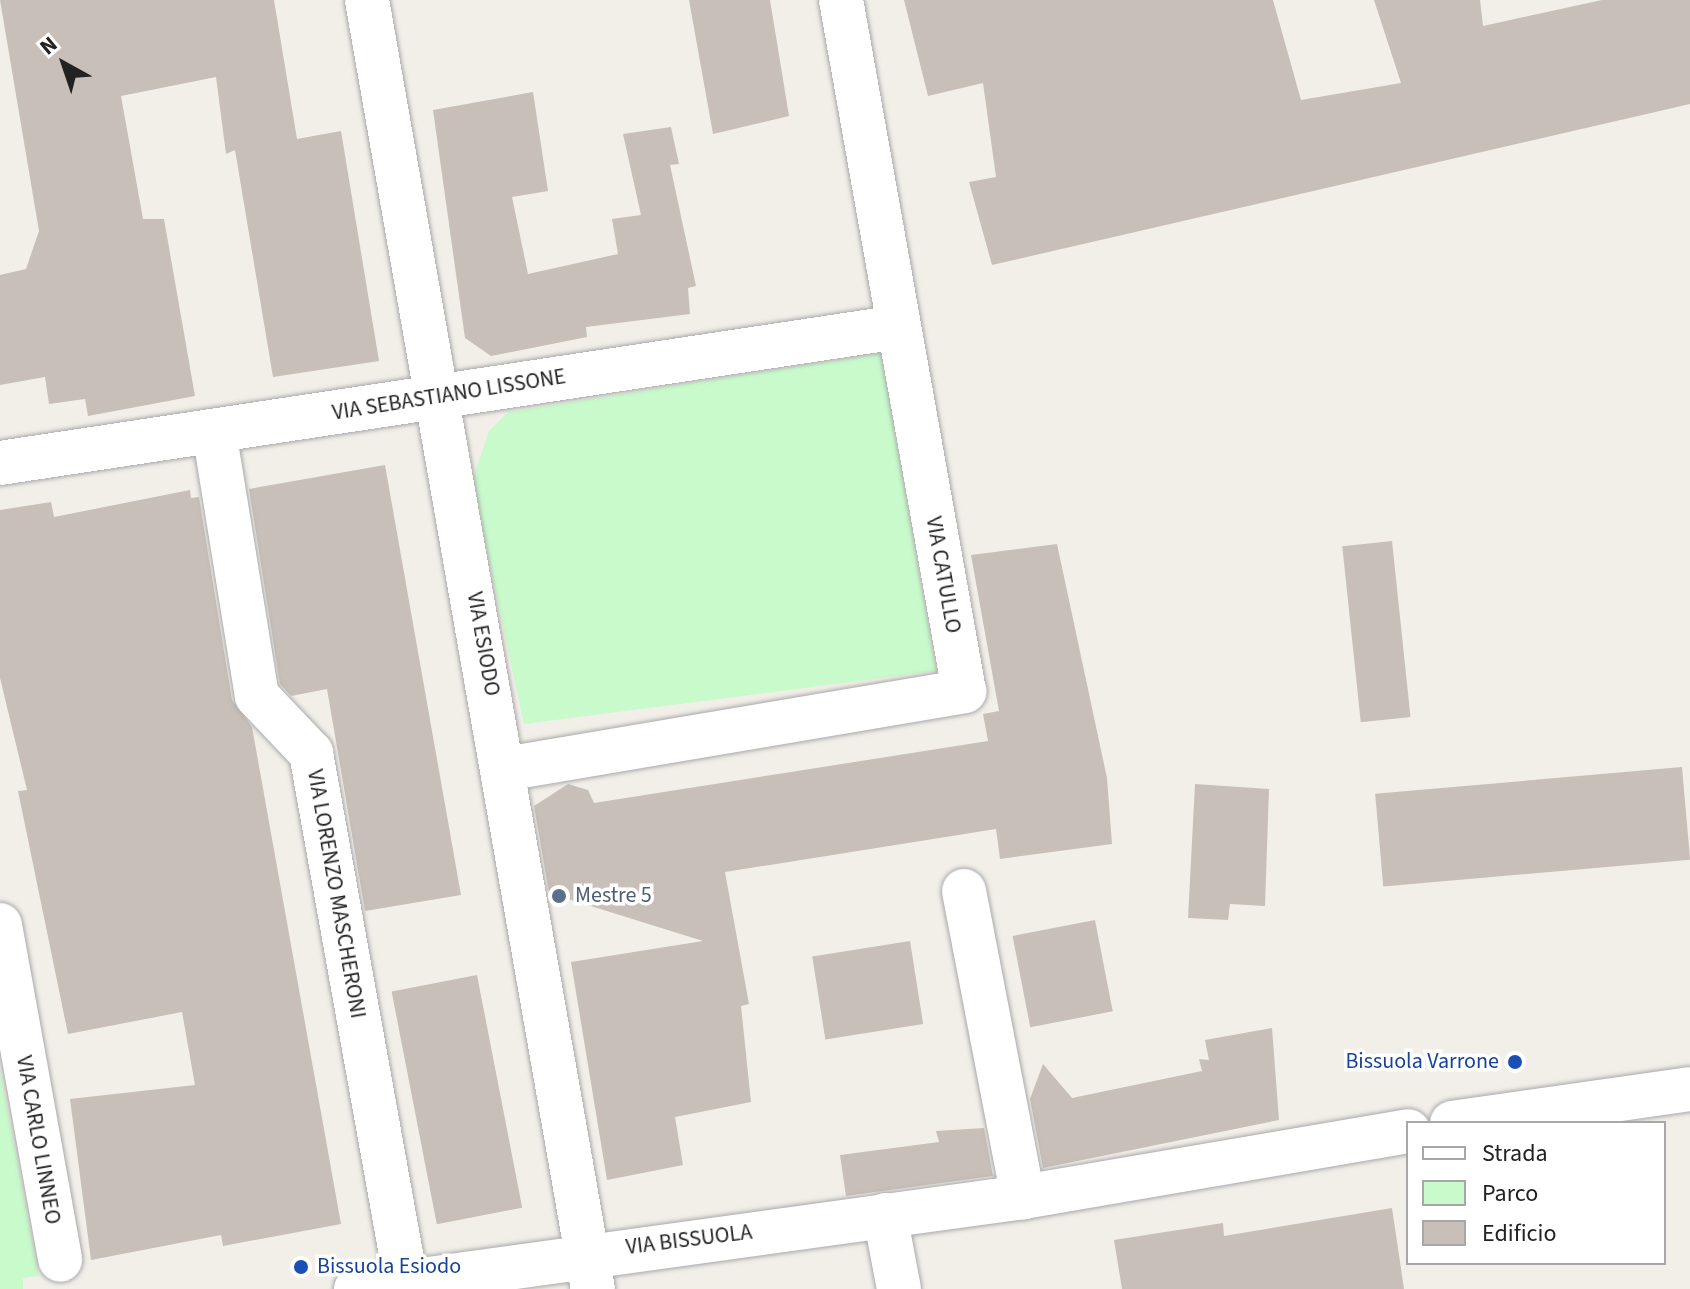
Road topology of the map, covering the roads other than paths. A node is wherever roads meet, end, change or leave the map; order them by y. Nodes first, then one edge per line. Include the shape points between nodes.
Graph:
1 (367, 0) edge
2 (841, 0) edge
3 (898, 327) junction
4 (438, 397) junction
5 (214, 431) junction
6 (0, 463) edge
7 (505, 769) junction
8 (964, 891) dead end
9 (0, 925) edge
10 (1690, 1089) edge
11 (1466, 1121) edge
12 (1406, 1131) edge
13 (1023, 1197) junction
14 (885, 1215) junction
15 (60, 1260) dead end
16 (591, 1272) edge
17 (406, 1282) junction
18 (356, 1289) edge
19 (899, 1289) edge

1 - 4 street, VIA ESIODO
2 - 3 street, VIA CATULLO
3 - 4 street, VIA SEBASTIANO LISSONE
3 - 7 street, VIA CATULLO via 964,691
4 - 5 street, VIA SEBASTIANO LISSONE
4 - 7 street, VIA ESIODO
5 - 6 street, VIA SEBASTIANO LISSONE
5 - 17 street, VIA LORENZO MASCHERONI via 257,696 311,753
7 - 16 street, VIA ESIODO
8 - 13 street
9 - 15 street, VIA CARLO LINNEO
10 - 11 street
12 - 13 street, VIA BISSUOLA
13 - 14 street, VIA BISSUOLA
14 - 16 street, VIA BISSUOLA
14 - 19 street
16 - 17 street, VIA BISSUOLA
17 - 18 street, VIA BISSUOLA

